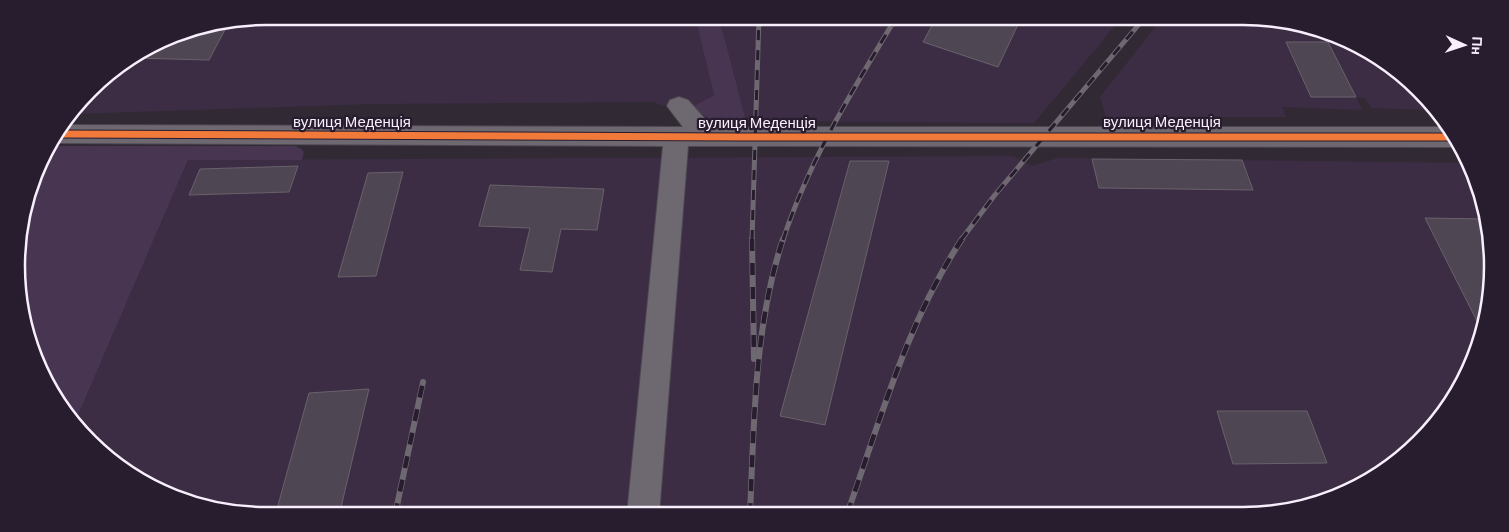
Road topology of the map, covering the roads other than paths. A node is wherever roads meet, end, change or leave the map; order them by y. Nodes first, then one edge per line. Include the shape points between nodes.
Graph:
1 (679, 106) dead end
2 (65, 134) edge
3 (676, 137) junction
4 (706, 137) junction
5 (1446, 137) edge
6 (644, 507) edge

1 - 4 street
2 - 3 street, вулиця Меденція
3 - 4 street, вулиця Меденція
3 - 6 street
4 - 5 street, вулиця Меденція

